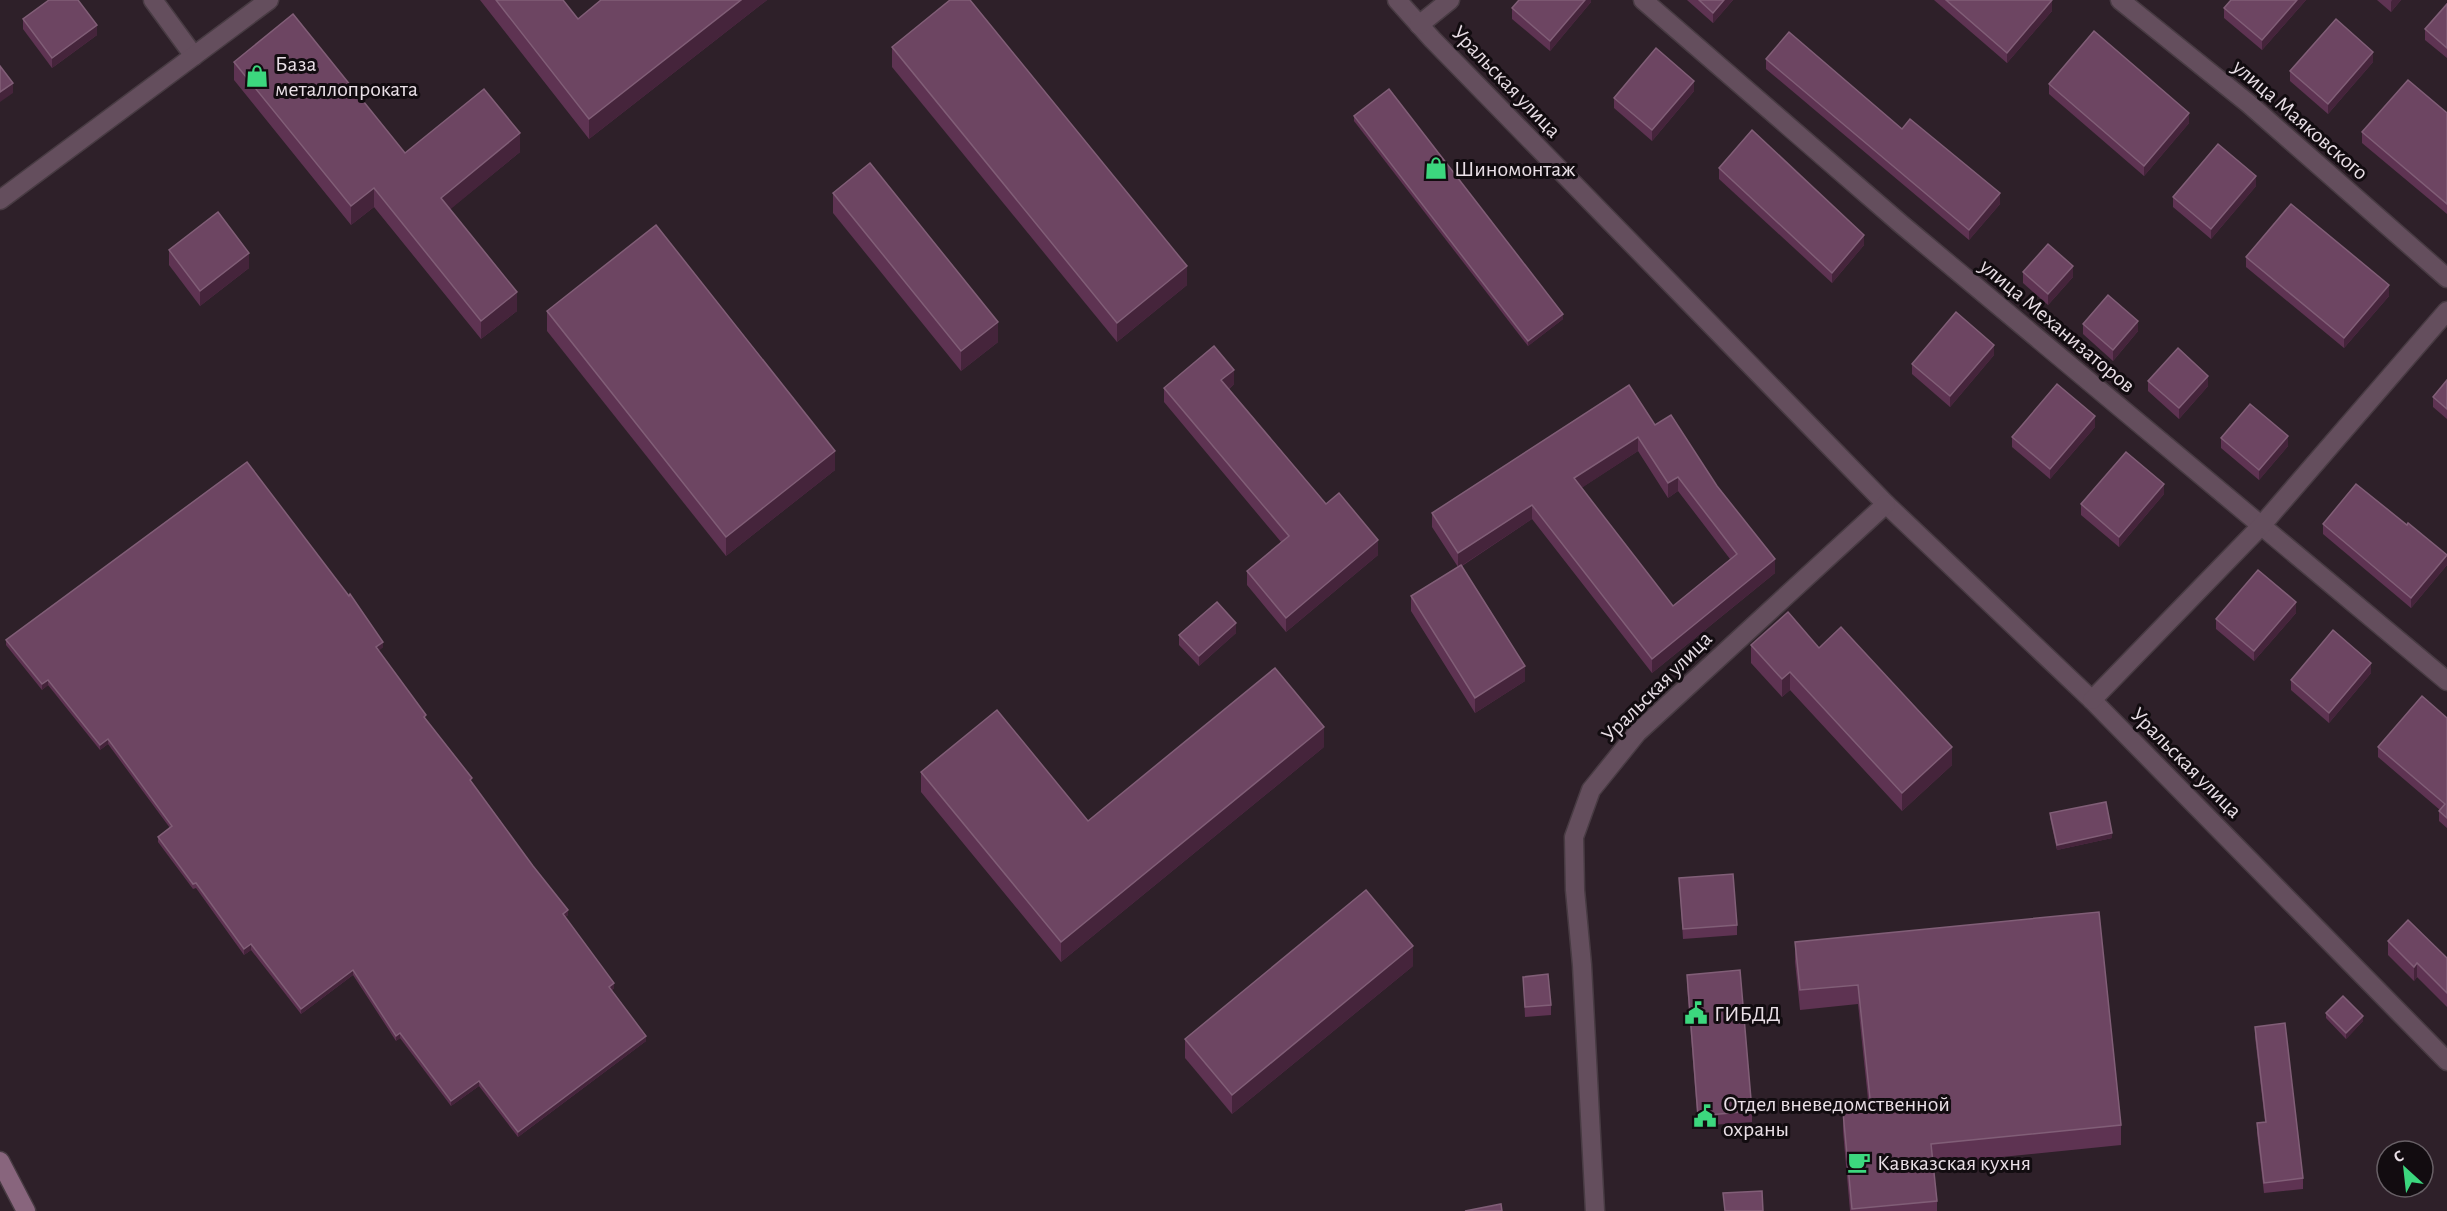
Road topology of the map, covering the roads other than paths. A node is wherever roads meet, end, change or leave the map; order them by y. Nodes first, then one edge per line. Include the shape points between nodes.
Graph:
1 (153, 0) edge
2 (269, 0) edge
3 (1397, 0) edge
4 (1450, 0) edge
5 (1643, 0) edge
6 (2120, 0) edge
7 (1419, 25) junction
8 (194, 56) junction
9 (0, 200) edge
10 (2447, 278) edge
11 (2447, 311) edge
12 (1886, 504) junction
13 (2261, 526) junction
14 (2447, 681) edge
15 (2092, 700) junction
16 (2447, 1061) edge
17 (0, 1161) edge
18 (26, 1211) edge
19 (1595, 1211) edge

1 - 8 street
2 - 8 street
3 - 7 street, Уральская улица
4 - 7 street
5 - 13 street, улица Механизаторов via 1901,224
6 - 10 street, улица Маяковского via 2249,104
7 - 12 street, Уральская улица
8 - 9 street
11 - 13 street
12 - 15 street, Уральская улица
12 - 19 street, Уральская улица via 1637,733 1591,790 1574,837
13 - 14 street, улица Механизаторов
13 - 15 street
15 - 16 street, Уральская улица
17 - 18 main road

